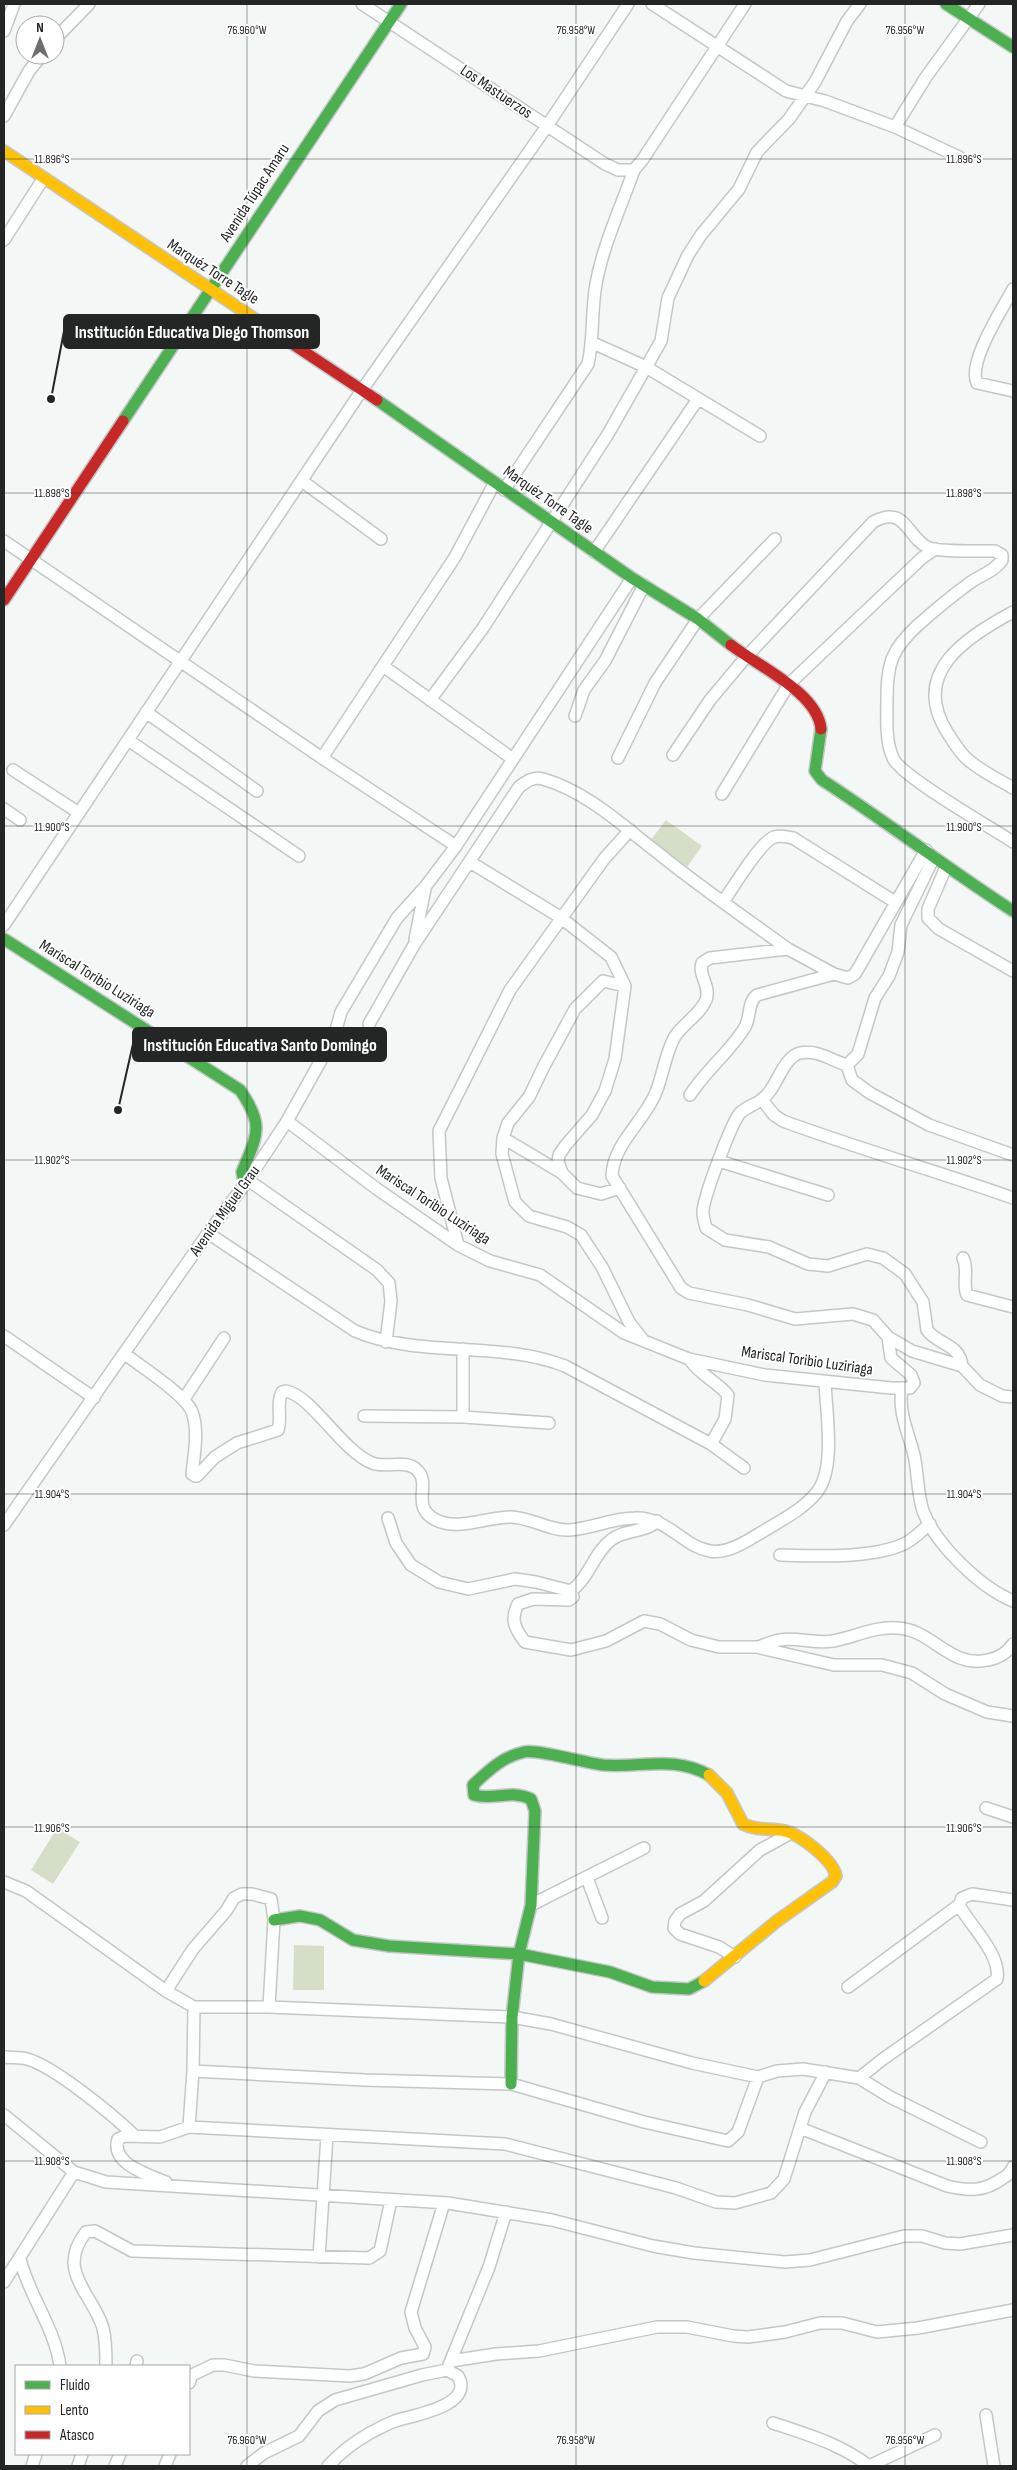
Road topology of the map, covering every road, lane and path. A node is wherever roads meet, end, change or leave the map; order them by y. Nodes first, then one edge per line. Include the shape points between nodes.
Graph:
1 (14, 4) edge
2 (89, 4) edge
3 (362, 4) edge
4 (401, 4) edge
5 (628, 4) edge
6 (652, 4) edge
7 (746, 4) edge
8 (860, 4) edge
9 (946, 4) edge
10 (979, 4) edge
11 (970, 18) junction
12 (388, 21) junction
13 (65, 29) edge
14 (4, 31) edge
15 (717, 46) junction
16 (1013, 47) edge
17 (34, 65) edge
18 (805, 94) junction
19 (4, 116) edge
20 (547, 126) junction
21 (895, 127) junction
22 (4, 151) edge
23 (959, 157) dead end
24 (634, 170) junction
25 (43, 179) junction
26 (4, 240) edge
27 (211, 289) junction
28 (1013, 289) edge
29 (593, 342) junction
30 (646, 367) junction
31 (362, 390) junction
32 (1013, 391) edge
33 (698, 399) junction
34 (760, 436) dead end
35 (302, 480) junction
36 (499, 487) junction
37 (550, 522) junction
38 (381, 539) dead end
39 (775, 539) dead end
40 (4, 540) edge
41 (935, 549) junction
42 (594, 552) junction
43 (31, 559) junction
44 (1008, 561) edge
45 (632, 578) junction
46 (644, 585) junction
47 (4, 600) edge
48 (1013, 612) edge
49 (698, 619) junction
50 (746, 656) junction
51 (181, 661) junction
52 (383, 666) junction
53 (789, 684) junction
54 (430, 700) junction
55 (146, 712) junction
56 (575, 716) dead end
57 (128, 740) junction
58 (673, 755) dead end
59 (322, 758) junction
60 (618, 758) dead end
61 (513, 759) junction
62 (13, 770) dead end
63 (1013, 788) edge
64 (257, 790) dead end
65 (722, 794) dead end
66 (4, 809) edge
67 (79, 813) junction
68 (20, 820) dead end
69 (630, 830) junction
70 (1013, 842) edge
71 (456, 846) junction
72 (930, 854) junction
73 (299, 856) dead end
74 (470, 862) junction
75 (946, 867) junction
76 (425, 887) junction
77 (723, 902) junction
78 (895, 902) junction
79 (1013, 911) edge
80 (560, 917) junction
81 (4, 925) edge
82 (4, 939) edge
83 (414, 945) junction
84 (788, 949) junction
85 (1013, 971) edge
86 (834, 974) junction
87 (625, 986) junction
88 (370, 1024) dead end
89 (848, 1065) junction
90 (690, 1094) dead end
91 (763, 1100) junction
92 (286, 1121) junction
93 (503, 1138) junction
94 (1013, 1154) edge
95 (719, 1161) junction
96 (562, 1173) junction
97 (248, 1180) junction
98 (620, 1188) junction
99 (828, 1195) dead end
100 (1013, 1198) edge
101 (208, 1232) junction
102 (458, 1245) junction
103 (963, 1258) dead end
104 (1013, 1307) edge
105 (4, 1336) edge
106 (888, 1337) junction
107 (224, 1338) dead end
108 (643, 1340) junction
109 (386, 1342) junction
110 (462, 1350) junction
111 (125, 1354) junction
112 (689, 1359) junction
113 (962, 1366) junction
114 (825, 1382) junction
115 (902, 1388) junction
116 (1013, 1397) edge
117 (94, 1398) junction
118 (184, 1399) junction
119 (364, 1416) dead end
120 (463, 1417) junction
121 (549, 1423) dead end
122 (711, 1444) junction
123 (744, 1468) dead end
124 (388, 1518) dead end
125 (657, 1521) junction
126 (930, 1524) junction
127 (4, 1525) edge
128 (780, 1555) dead end
129 (572, 1591) junction
130 (1013, 1601) edge
131 (1013, 1644) edge
132 (756, 1648) junction
133 (1013, 1716) edge
134 (986, 1808) dead end
135 (1013, 1817) edge
136 (791, 1833) junction
137 (644, 1848) dead end
138 (587, 1878) junction
139 (4, 1882) edge
140 (1013, 1900) edge
141 (531, 1905) junction
142 (959, 1905) junction
143 (602, 1918) dead end
144 (274, 1920) junction
145 (519, 1954) junction
146 (735, 1957) junction
147 (848, 1988) dead end
148 (166, 1991) junction
149 (194, 2007) junction
150 (269, 2007) junction
151 (512, 2017) junction
152 (4, 2057) edge
153 (193, 2071) junction
154 (826, 2072) junction
155 (758, 2077) junction
156 (859, 2078) junction
157 (511, 2084) junction
158 (4, 2115) edge
159 (189, 2127) junction
160 (800, 2128) junction
161 (135, 2136) junction
162 (327, 2136) junction
163 (981, 2142) dead end
164 (1013, 2167) edge
165 (74, 2172) junction
166 (177, 2186) junction
167 (322, 2196) junction
168 (391, 2200) junction
169 (444, 2203) junction
170 (506, 2212) junction
171 (1013, 2236) edge
172 (319, 2257) junction
173 (20, 2260) junction
174 (4, 2282) edge
175 (1013, 2310) edge
176 (60, 2365) edge
177 (106, 2365) edge
178 (449, 2366) junction
179 (190, 2380) edge
180 (986, 2415) dead end
181 (773, 2423) dead end
182 (935, 2435) dead end
183 (247, 2466) edge
184 (328, 2466) edge
185 (869, 2466) edge
186 (994, 2466) edge

1 - 14 street
2 - 13 street
3 - 12 street, Los Mastuerzos
4 - 12 street, Avenida Túpac Amaru
5 - 20 street
6 - 15 street
7 - 15 street
8 - 18 street
9 - 11 street
10 - 11 street
11 - 16 street
11 - 21 street via 926,77
12 - 20 street, Los Mastuerzos
12 - 27 street, Avenida Túpac Amaru
15 - 18 street via 786,91
15 - 24 street
17 - 19 street
18 - 21 street
18 - 30 street via 789,119 757,152 739,189 688,255 668,298 661,340
20 - 24 street, Los Mastuerzos via 605,164 618,170
20 - 31 street
21 - 23 street
22 - 25 street, Marquéz Torre Tagle
24 - 29 street via 596,282
25 - 26 street
25 - 27 street, Marquéz Torre Tagle
27 - 31 street, Marquéz Torre Tagle
27 - 43 street, Avenida Túpac Amaru
28 - 32 street via 982,348 974,378 983,386
29 - 30 street
29 - 36 street via 588,364
30 - 33 street
30 - 37 street via 582,476
31 - 35 street
31 - 36 street, Marquéz Torre Tagle
33 - 34 street
33 - 42 street
35 - 38 street
35 - 51 street
36 - 37 street, Marquéz Torre Tagle
36 - 52 street
37 - 42 street, Marquéz Torre Tagle
37 - 54 street via 482,628
39 - 49 street
40 - 43 street
41 - 44 street via 998,552
41 - 50 street via 920,542 905,522 884,517 873,522
41 - 53 street
42 - 45 street, Marquéz Torre Tagle
43 - 47 street, Avenida Túpac Amaru
43 - 51 street
44 - 70 street via 971,582 904,639 888,665 887,702 890,751 897,765
45 - 46 street, Marquéz Torre Tagle
45 - 61 street, Avenida Miguel Grau
46 - 49 street, Marquéz Torre Tagle
46 - 56 street via 605,661 584,690
48 - 63 street via 950,656 938,676 935,699 939,719 965,758
49 - 50 street, Marquéz Torre Tagle
49 - 60 street via 655,683
50 - 53 street, Marquéz Torre Tagle
50 - 58 street via 710,700
51 - 55 street
51 - 59 street
52 - 54 street
52 - 59 street
53 - 65 street
53 - 72 street, Marquéz Torre Tagle via 818,716 821,728 815,771 822,780
54 - 61 street
55 - 57 street
55 - 64 street
57 - 67 street
57 - 73 street
59 - 71 street
61 - 71 street, Avenida Miguel Grau
62 - 67 street
66 - 68 street
67 - 81 street
69 - 74 street via 574,792 541,778 528,780 519,787
69 - 77 street
69 - 80 street
71 - 76 street, Avenida Miguel Grau
72 - 75 street, Marquéz Torre Tagle
72 - 78 street
72 - 89 street via 901,925 898,952 889,976 875,998 858,1054
74 - 80 street
74 - 83 street
75 - 79 street, Marquéz Torre Tagle
75 - 85 street via 928,909 928,918 939,928
76 - 83 street
76 - 92 street, Avenida Miguel Grau via 397,918 341,1012 334,1037
77 - 78 street via 747,866 772,838 781,836 793,838
77 - 84 street
78 - 86 street via 855,974 848,978
80 - 87 street via 611,957
80 - 102 street via 510,990 438,1131 441,1178
82 - 97 street, Mariscal Toribio Luziriaga via 240,1090 252,1106 259,1125 242,1172
83 - 88 street
84 - 86 street
84 - 98 street via 710,958 702,963 700,972 707,988 706,999 675,1036 656,1093 612,1165 612,1176
86 - 90 street via 753,998 744,1029
87 - 93 street via 603,981 575,1009 529,1097 508,1122
87 - 96 street via 615,1059 606,1091 559,1155
89 - 91 street via 817,1053 799,1053 788,1060
89 - 94 street via 852,1080 929,1125
91 - 95 street via 739,1114
91 - 100 street via 783,1121
92 - 97 street, Avenida Miguel Grau
92 - 102 street, Mariscal Toribio Luziriaga via 377,1190
93 - 96 street
93 - 108 street via 502,1154 515,1202 529,1216 582,1235
95 - 99 street
95 - 113 street via 705,1197 703,1213 706,1228 725,1240 769,1247 808,1264 828,1266 867,1254 883,1258 904,1274 923,1302 927,1330 953,1348 961,1357
96 - 98 street via 577,1188 600,1194
97 - 101 street, Avenida Miguel Grau
97 - 109 street via 377,1270 389,1283
98 - 106 street via 681,1288 689,1293 795,1319 853,1314 873,1320
101 - 109 street via 355,1332
101 - 111 street, Avenida Miguel Grau
102 - 108 street, Mariscal Toribio Luziriaga via 490,1261 540,1275 624,1333
103 - 104 street via 967,1295
105 - 117 street
106 - 113 street via 912,1351
106 - 115 street, Mariscal Toribio Luziriaga via 891,1358 911,1375 914,1383 910,1388
107 - 118 street
108 - 112 street, Mariscal Toribio Luziriaga
109 - 110 street
110 - 120 street
110 - 122 street via 517,1353 552,1360
111 - 117 street, Avenida Miguel Grau
111 - 118 street
112 - 114 street, Mariscal Toribio Luziriaga via 765,1375
112 - 122 street via 698,1371 717,1382 728,1395 725,1419
113 - 116 street via 980,1385 1002,1396
114 - 115 street, Mariscal Toribio Luziriaga
114 - 125 street via 828,1466 824,1481 812,1499 748,1541 721,1551 700,1547
115 - 126 street via 901,1412 915,1460 921,1502
117 - 127 street, Avenida Miguel Grau
118 - 125 street via 192,1411 194,1425 194,1476 237,1443 278,1430 281,1420 279,1398 286,1391 307,1404 361,1458 376,1465 408,1464 416,1469 423,1479 424,1509 439,1522 462,1523 514,1517 568,1530 636,1518
119 - 120 street
120 - 121 street
122 - 123 street
124 - 129 street via 396,1542 411,1564 439,1582 468,1589 515,1579
125 - 129 street via 653,1525 622,1532 609,1541 583,1581
126 - 128 street via 913,1539 895,1547 836,1556
126 - 130 street via 965,1566
129 - 132 street via 573,1597 569,1600 533,1599 518,1604 513,1614 514,1628 525,1642 571,1650 606,1641 644,1621 660,1624 691,1640 719,1647
131 - 132 street via 994,1659 970,1662 945,1652 917,1632 897,1627 822,1642 780,1640
132 - 133 street via 834,1665 882,1665 912,1673 945,1694 987,1712
134 - 135 street
136 - 141 street via 756,1829 744,1824 717,1782 691,1766 677,1763 604,1765 518,1752 500,1760 472,1788 477,1796 515,1793 534,1803
136 - 146 street via 833,1866 836,1876
136 - 146 street via 760,1850 704,1901 680,1914 675,1921 674,1928 680,1934
137 - 138 street
138 - 141 street
138 - 143 street
139 - 148 street via 26,1891
140 - 142 street via 972,1894 962,1898
141 - 145 street
142 - 147 street
142 - 156 street via 997,1961 997,1979
144 - 145 street via 300,1916 320,1920 353,1940 389,1946
144 - 148 street via 271,1899 252,1894 234,1898 192,1949
144 - 150 street
145 - 146 street via 610,1972 652,1987 689,1989
145 - 151 street
148 - 149 street
149 - 150 street
149 - 153 street
150 - 151 street
151 - 155 street
151 - 157 street
152 - 161 street via 28,2059 59,2076
153 - 157 street
153 - 159 street
154 - 155 street via 804,2069 776,2071
154 - 156 street
154 - 160 street
155 - 157 street via 738,2132 728,2141 644,2122
156 - 163 street
158 - 165 street
159 - 161 street via 160,2137
159 - 162 street
160 - 162 street via 784,2178 771,2192 735,2203 716,2202 676,2188 505,2144
160 - 164 street via 947,2186 966,2190 981,2190 995,2184
161 - 166 street via 118,2139 117,2151 122,2159 138,2171
162 - 167 street
165 - 166 street via 106,2182
165 - 173 street
166 - 167 street
167 - 168 street
167 - 172 street
168 - 169 street
168 - 172 street via 380,2252 369,2258
169 - 170 street
169 - 179 street via 411,2312 425,2347 423,2354 401,2358 364,2374 350,2376 254,2371 213,2365 192,2375
170 - 171 street via 552,2220 653,2246 784,2262 810,2260 904,2236 922,2236 960,2244
170 - 178 street via 490,2267
172 - 177 street via 132,2251 95,2231 86,2232 74,2265 77,2280 103,2327
173 - 174 street
173 - 176 street via 24,2278 58,2350
175 - 178 street via 918,2328 877,2332 842,2322 748,2337 687,2326 656,2327 539,2351 496,2354
178 - 183 street via 328,2403 298,2436 264,2453
178 - 184 street via 461,2383 458,2394 448,2404 370,2433
180 - 186 street
181 - 185 street via 839,2448
182 - 185 street

